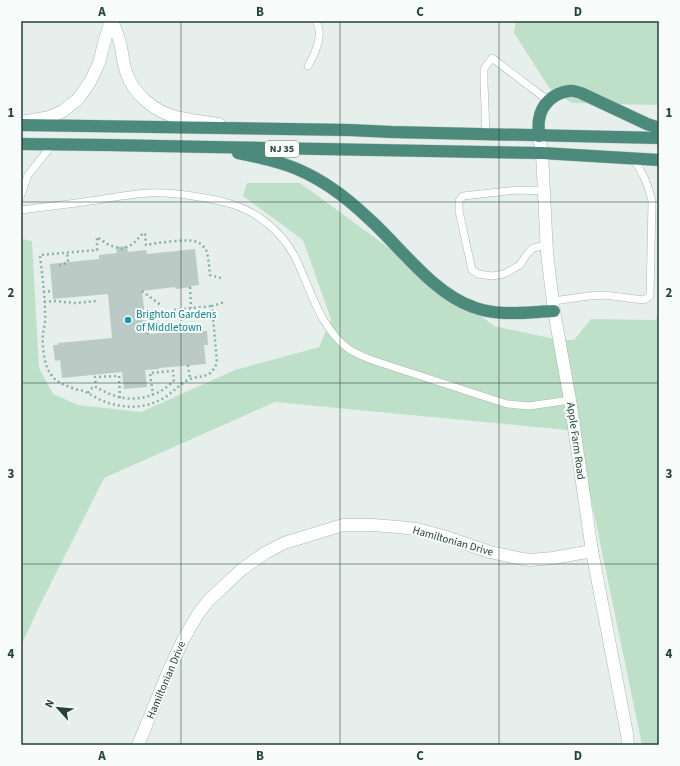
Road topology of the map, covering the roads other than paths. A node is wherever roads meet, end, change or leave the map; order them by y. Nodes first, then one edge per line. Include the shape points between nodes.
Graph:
1 (112, 21) edge
2 (316, 21) edge
3 (308, 66) dead end
4 (550, 99) junction
5 (21, 122) edge
6 (21, 125) edge
7 (659, 128) edge
8 (244, 129) junction
9 (486, 134) junction
10 (539, 136) junction
11 (659, 138) edge
12 (21, 144) edge
13 (53, 144) junction
14 (210, 147) junction
15 (542, 153) junction
16 (634, 158) junction
17 (659, 160) edge
18 (544, 191) junction
19 (21, 195) edge
20 (21, 210) edge
21 (546, 245) junction
22 (554, 306) junction
23 (570, 400) junction
24 (592, 551) junction
25 (138, 745) edge
26 (628, 745) edge

1 - 5 street via 99,63 78,99 50,117
1 - 8 street via 118,34 127,77 143,99 162,112 175,117
2 - 3 lane via 318,42
4 - 7 highway via 571,90
4 - 9 lane via 542,96 492,58 484,69
4 - 10 highway via 539,119
6 - 8 highway, NJ 35
8 - 9 highway, NJ 35
9 - 10 highway, NJ 35
10 - 11 highway, NJ 35
10 - 15 street, Apple Farm Road
12 - 13 highway, NJ 35
13 - 14 highway, NJ 35
13 - 19 lane via 28,175
14 - 15 highway, NJ 35
14 - 22 highway via 269,159 297,169 337,192 368,217 428,278 463,303 491,312 511,313
15 - 16 highway, NJ 35
15 - 18 street, Apple Farm Road
16 - 17 highway, NJ 35
16 - 22 lane via 645,177 652,202 650,296 644,300 604,295 589,296
18 - 21 street, Apple Farm Road
18 - 21 lane via 516,190 463,196 459,201 458,211 472,270 478,274 504,274 520,265 533,248
20 - 23 lane via 151,193 181,194 231,203 254,213 284,240 295,256 318,310 337,337 350,350 378,362 507,404 529,406
21 - 22 street, Apple Farm Road
22 - 23 street, Apple Farm Road
23 - 24 street, Apple Farm Road
24 - 25 street, Hamiltonian Drive via 530,560 490,552 417,529 373,525 342,525 284,543 241,570 198,614 169,670
24 - 26 street, Apple Farm Road

